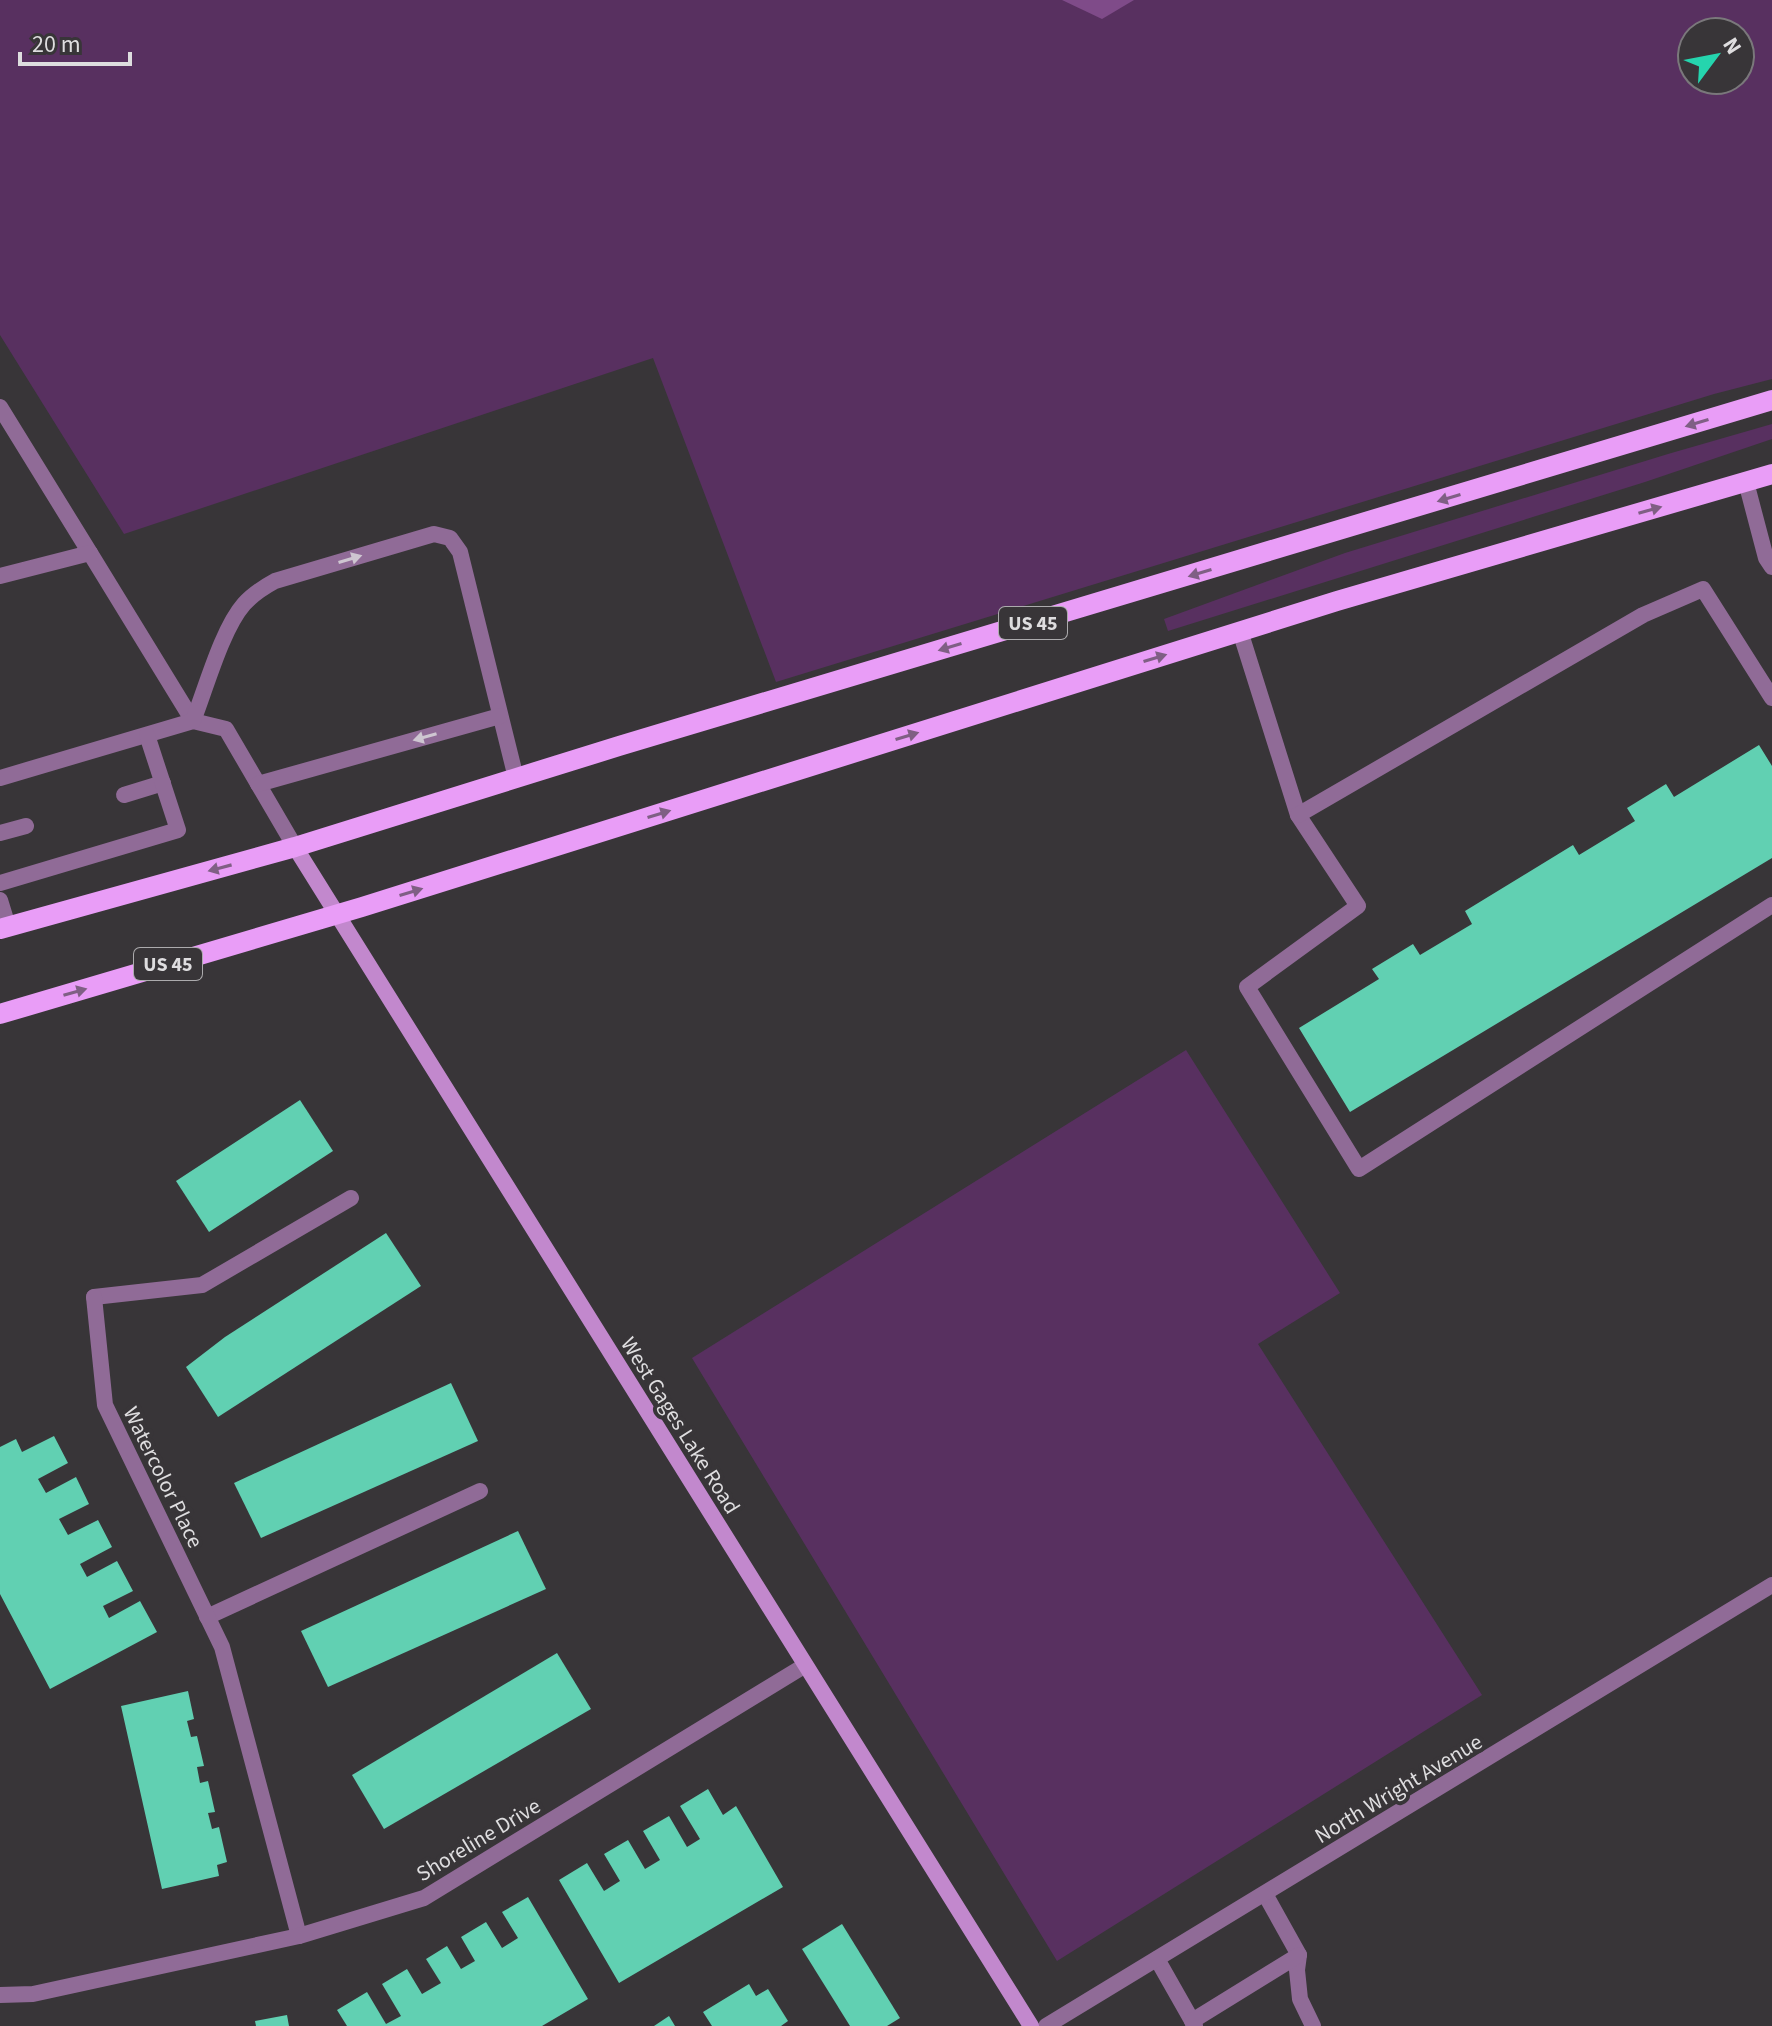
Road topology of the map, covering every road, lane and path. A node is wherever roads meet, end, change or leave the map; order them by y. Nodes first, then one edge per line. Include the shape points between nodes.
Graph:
1 (1772, 400) edge
2 (0, 407) edge
3 (1772, 474) edge
4 (1746, 482) junction
5 (90, 553) junction
6 (1772, 567) edge
7 (0, 576) edge
8 (1240, 631) junction
9 (1772, 698) edge
10 (500, 716) junction
11 (193, 721) junction
12 (147, 735) junction
13 (0, 778) edge
14 (516, 778) junction
15 (163, 783) junction
16 (258, 784) junction
17 (124, 795) dead end
18 (1298, 815) junction
19 (26, 826) dead end
20 (0, 833) edge
21 (295, 847) junction
22 (0, 883) edge
23 (0, 900) edge
24 (1772, 905) edge
25 (336, 914) junction
26 (4, 928) edge
27 (0, 1014) edge
28 (351, 1198) dead end
29 (480, 1491) dead end
30 (1772, 1585) edge
31 (207, 1617) junction
32 (804, 1666) junction
33 (1265, 1894) junction
34 (299, 1936) junction
35 (1299, 1955) junction
36 (1157, 1959) junction
37 (0, 1995) edge
38 (1194, 2023) edge
39 (1031, 2026) edge
40 (1046, 2026) edge
41 (1313, 2026) edge

1 -> 14 main road, US 45
2 - 5 street
3 - 4 main road, US 45
4 - 6 street
8 -> 4 main road, US 45
5 - 7 street
5 - 11 street
8 - 18 street
25 -> 8 main road, US 45
9 - 18 street via 1703,589 1643,615
11 -> 10 street via 226,633 245,603 263,588 434,534 450,538 460,552
10 - 14 street
10 -> 16 street
11 - 12 street
11 - 16 street via 226,729
12 - 13 street
12 - 15 street
14 - 21 main road, US 45
15 - 17 street
15 - 22 street via 178,830
16 - 21 street
18 - 24 street via 1358,906 1247,987 1359,1169
19 - 20 street
21 - 25 street, West Gages Lake Road
21 -> 26 main road, US 45
23 - 26 street
27 -> 25 main road, US 45
25 - 32 street, West Gages Lake Road
28 - 31 street, Watercolor Place via 202,1285 94,1297 105,1405
29 - 31 street
30 - 33 street, North Wright Avenue
31 - 34 street, Watercolor Place via 222,1647
32 - 34 street, Shoreline Drive via 424,1898
32 - 39 street, West Gages Lake Road
33 - 35 street
33 - 36 street, North Wright Avenue
34 - 37 street, Shoreline Drive via 33,1994
35 - 38 street
35 - 41 street via 1300,1999
36 - 38 street
36 - 40 street, North Wright Avenue

